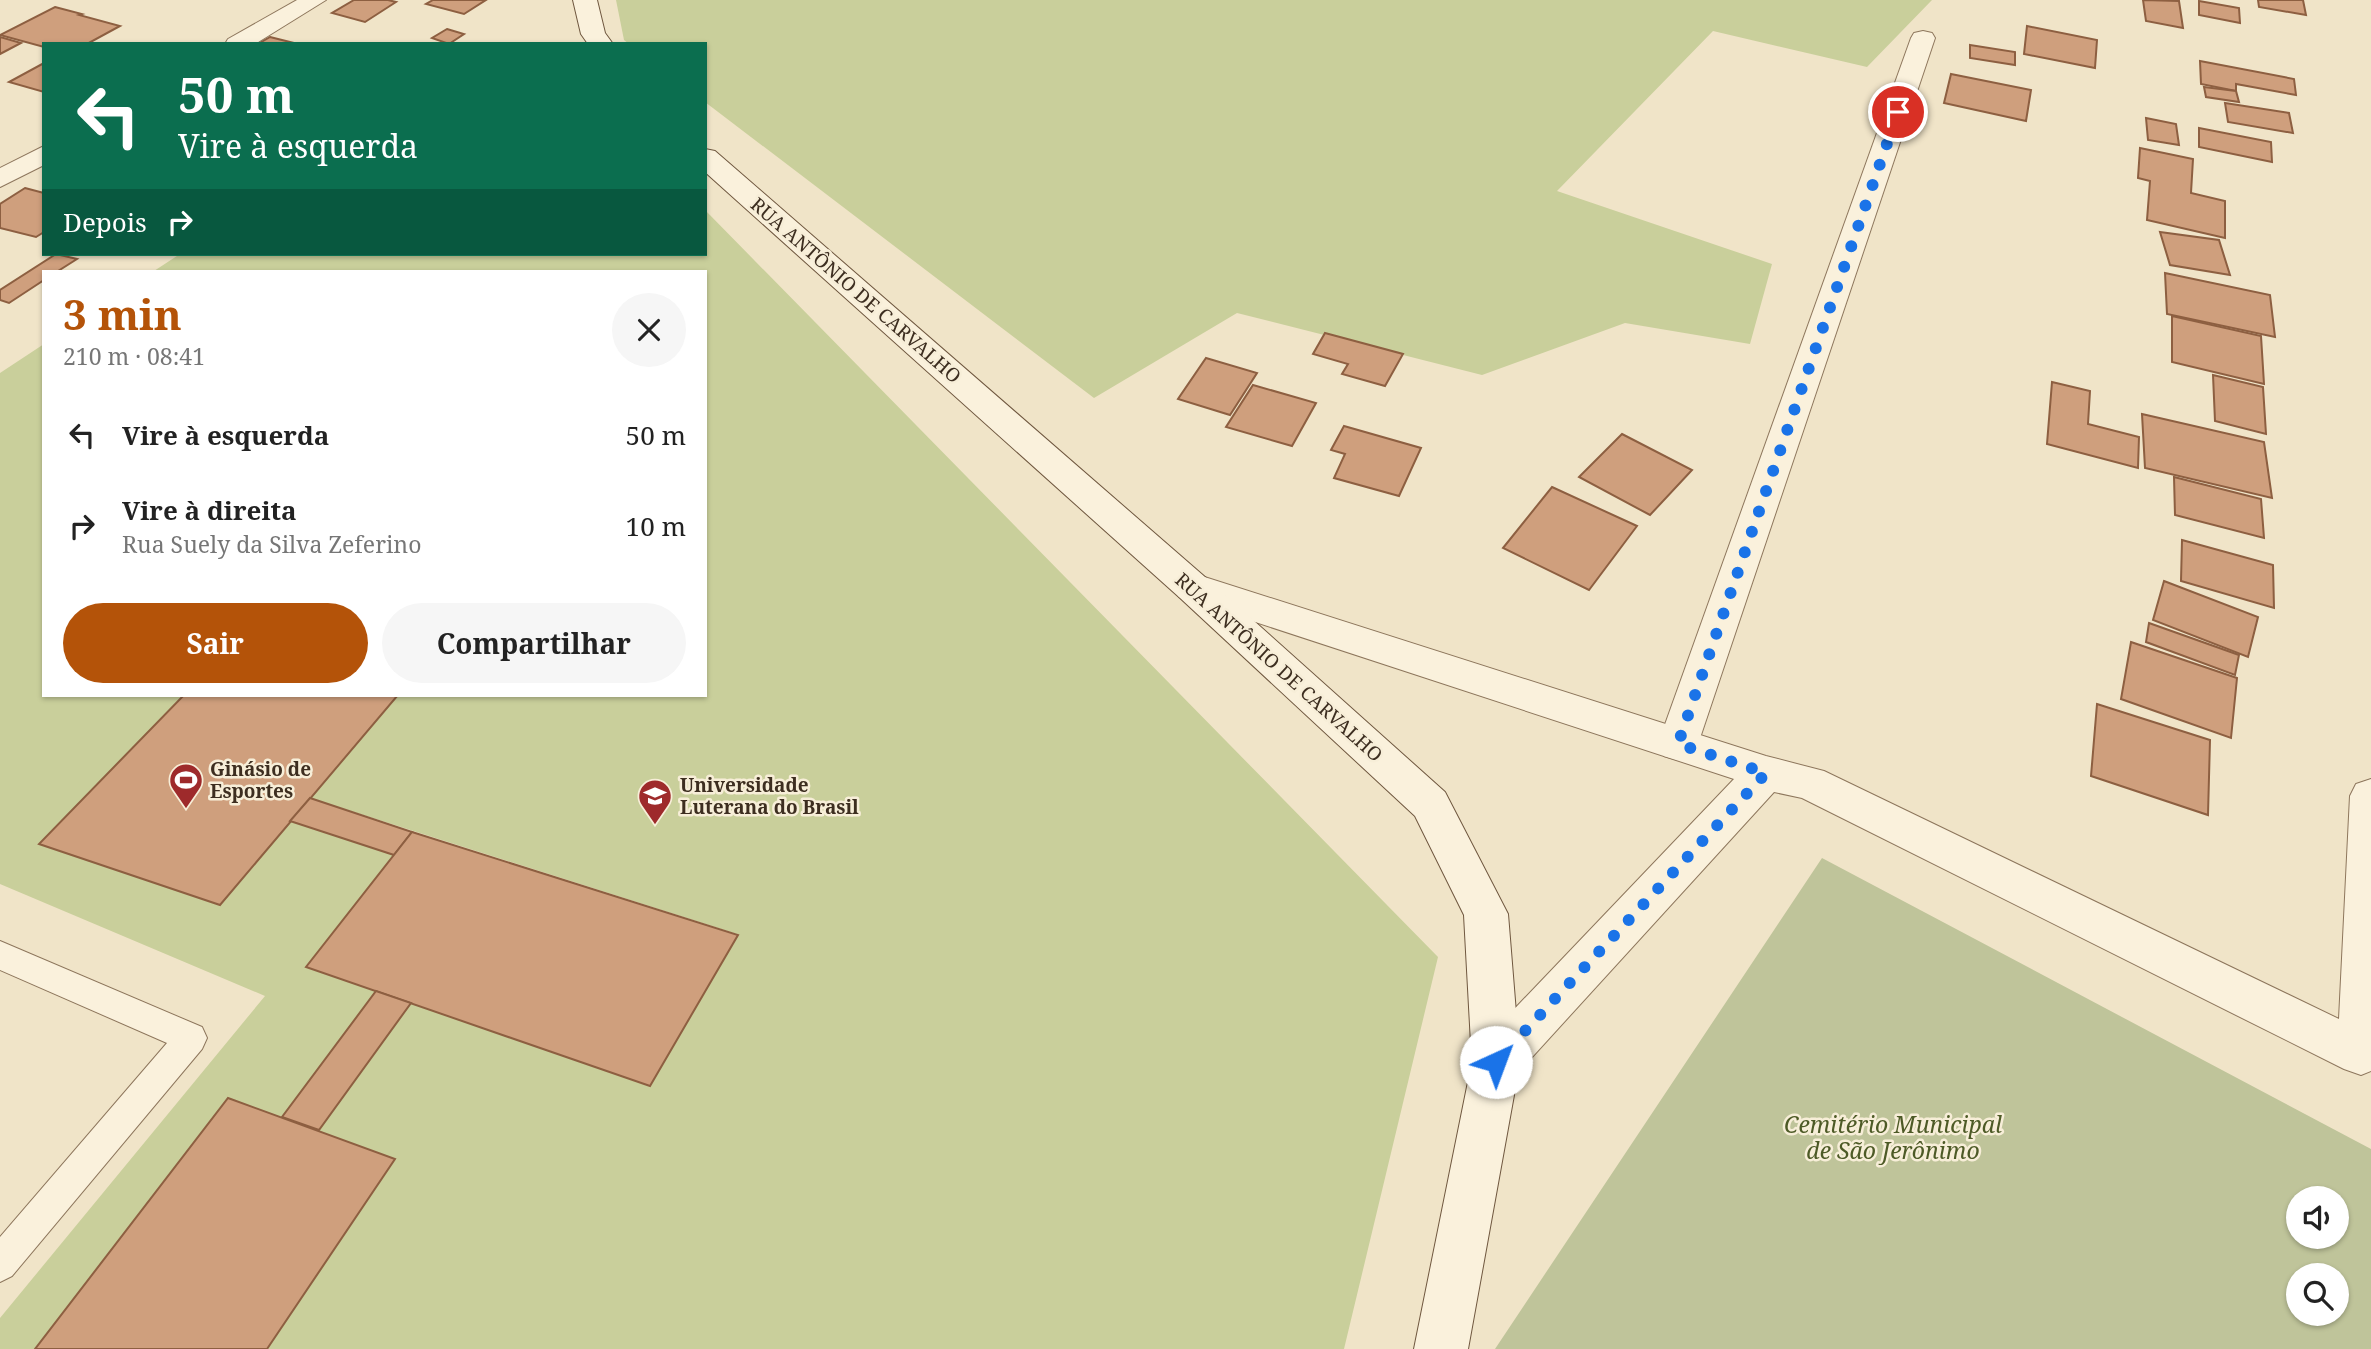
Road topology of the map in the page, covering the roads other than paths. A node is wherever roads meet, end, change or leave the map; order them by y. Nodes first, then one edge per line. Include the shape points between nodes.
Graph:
1 (314, 0) edge
2 (585, 0) edge
3 (1923, 38) dead end
4 (240, 42) edge
5 (599, 42) edge
6 (42, 155) edge
7 (707, 159) edge
8 (0, 179) edge
9 (1192, 587) junction
10 (1678, 744) junction
11 (1766, 773) junction
12 (2371, 796) edge
13 (0, 955) edge
14 (2366, 1055) edge
15 (1496, 1062) junction
16 (0, 1264) edge
17 (1441, 1349) edge

1 - 4 street
2 - 5 street
3 - 10 street
6 - 8 street
7 - 9 street, RUA ANTÔNIO DE CARVALHO
9 - 10 street
9 - 15 street, RUA ANTÔNIO DE CARVALHO via 1430,804 1486,914
10 - 11 street
11 - 14 street via 1810,783 1864,807
11 - 15 street
12 - 14 street
13 - 16 lane via 191,1038
15 - 17 street, RUA ANTÔNIO DE CARVALHO

